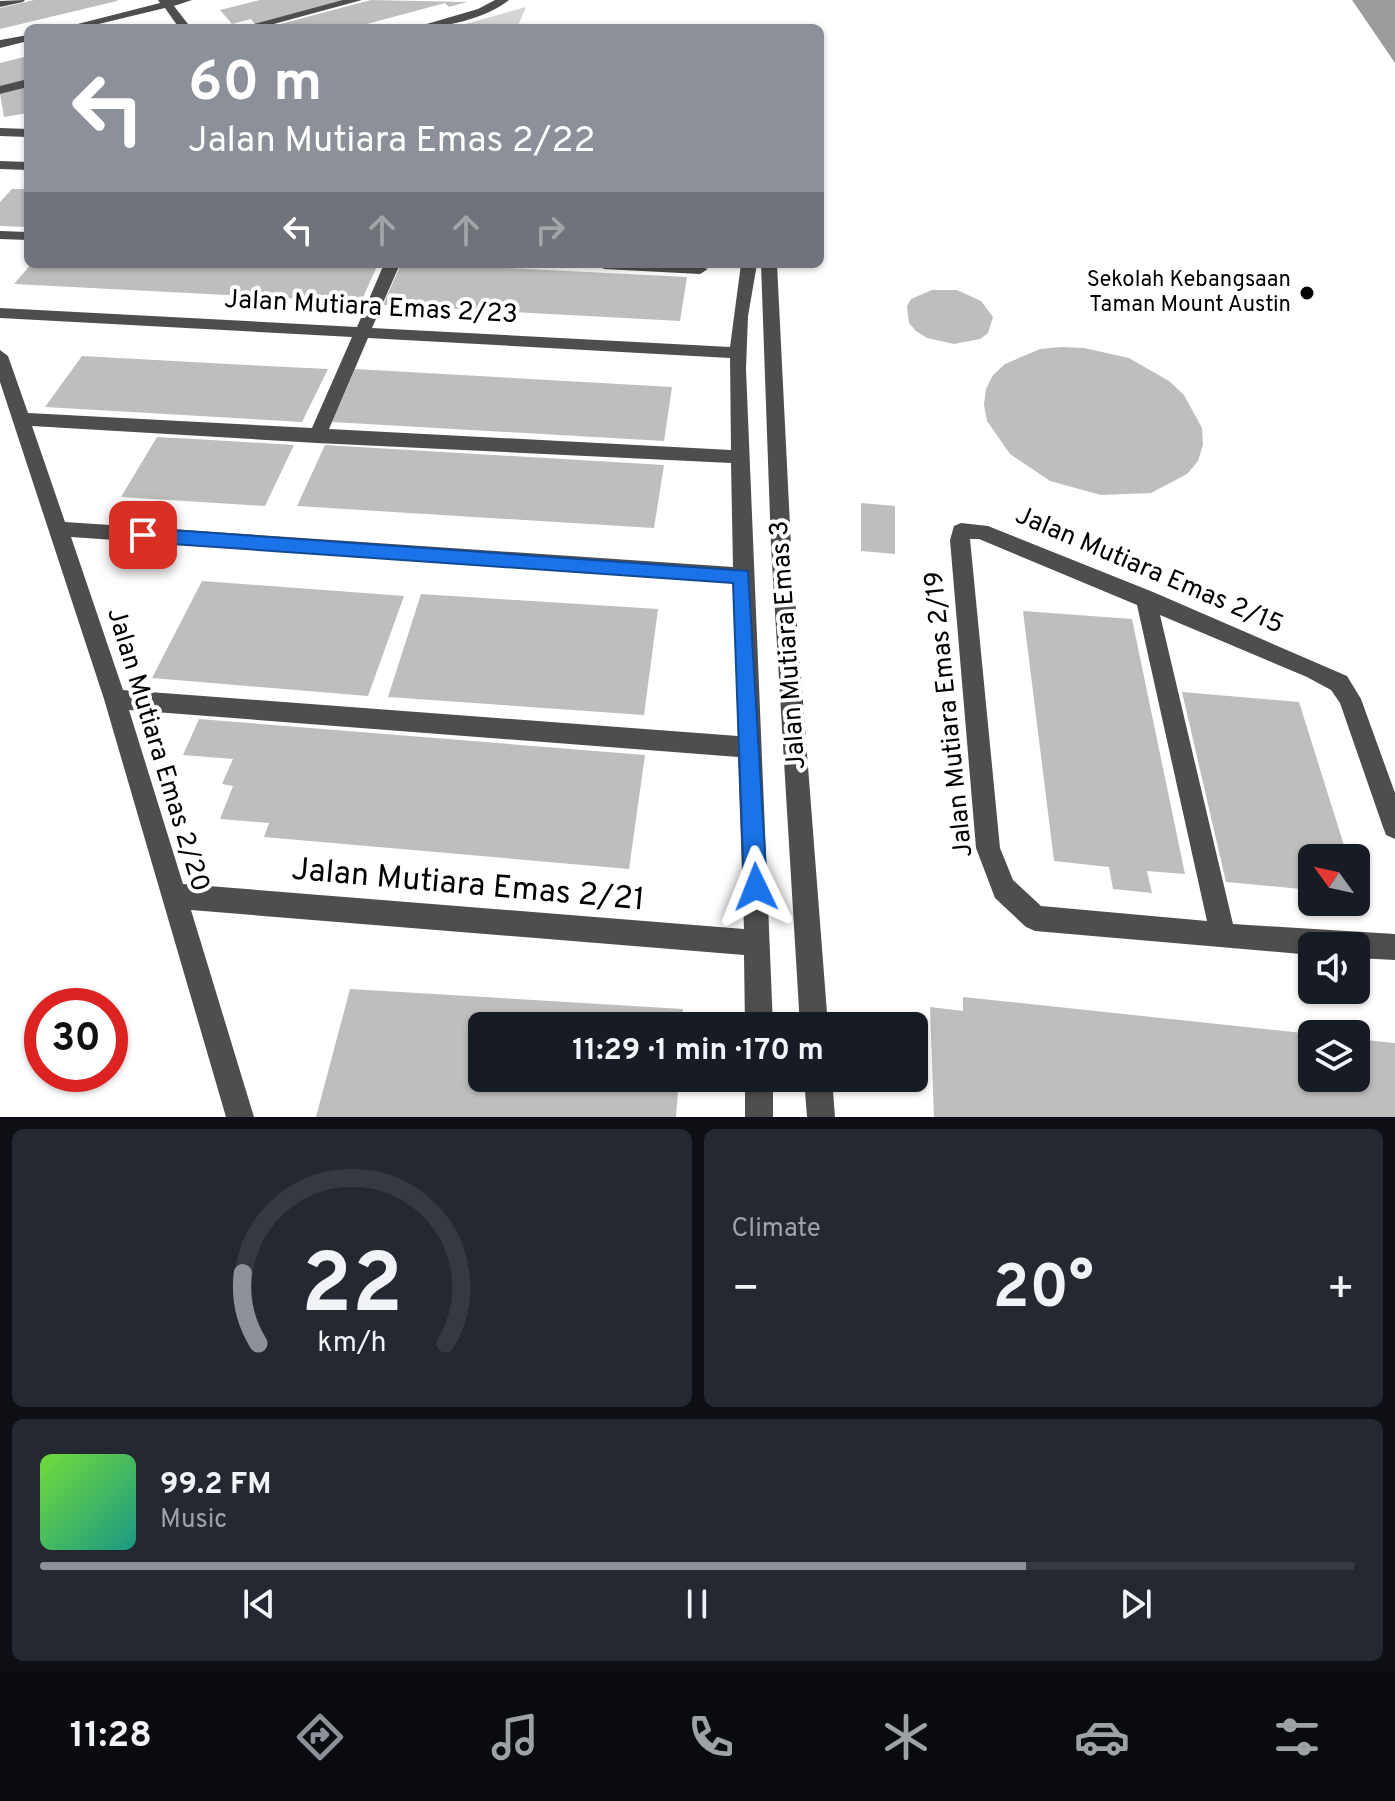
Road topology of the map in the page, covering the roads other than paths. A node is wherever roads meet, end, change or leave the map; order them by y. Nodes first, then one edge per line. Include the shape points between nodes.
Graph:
1 (19, 0) edge
2 (186, 0) edge
3 (356, 0) edge
4 (503, 0) edge
5 (166, 2) edge
6 (0, 4) edge
7 (83, 24) edge
8 (182, 24) edge
9 (261, 24) edge
10 (434, 24) edge
11 (24, 39) edge
12 (0, 44) edge
13 (24, 84) edge
14 (0, 90) edge
15 (0, 132) edge
16 (24, 133) edge
17 (0, 165) edge
18 (24, 166) edge
19 (0, 235) edge
20 (24, 236) edge
21 (390, 268) edge
22 (681, 268) edge
23 (748, 268) edge
24 (769, 268) edge
25 (700, 269) dead end
26 (0, 313) edge
27 (360, 334) junction
28 (739, 353) junction
29 (0, 356) edge
30 (22, 419) junction
31 (317, 437) junction
32 (741, 457) junction
33 (59, 529) junction
34 (961, 531) joint
35 (742, 576) junction
36 (1146, 598) junction
37 (115, 699) junction
38 (750, 747) junction
39 (1395, 827) edge
40 (172, 896) junction
41 (1223, 936) junction
42 (758, 943) junction
43 (1395, 947) edge
44 (759, 1012) edge
45 (813, 1012) edge
46 (759, 1092) edge
47 (819, 1092) edge
48 (240, 1117) edge
49 (759, 1117) edge
50 (821, 1117) edge

1 - 6 street
2 - 5 street
3 - 9 street
4 - 10 street
5 - 7 street
5 - 8 street
11 - 12 street
13 - 14 street
15 - 16 street
17 - 18 street
19 - 20 street
21 - 27 street
22 - 25 street
23 - 28 street, Jalan Mutiara Emas 3 via 741,293
24 - 45 street, Jalan Mutiara Emas 3 via 781,546
26 - 27 street, Jalan Mutiara Emas 2/23
27 - 28 street, Jalan Mutiara Emas 2/23
27 - 31 street
28 - 32 street, Jalan Mutiara Emas 3
29 - 30 street, Jalan Mutiara Emas 2/20
30 - 31 street
30 - 33 street, Jalan Mutiara Emas 2/20
31 - 32 street
32 - 35 street, Jalan Mutiara Emas 3
33 - 35 street
33 - 37 street, Jalan Mutiara Emas 2/20
34 - 36 street, Jalan Mutiara Emas 2/15 via 981,531
34 - 41 street, Jalan Mutiara Emas 2/19 via 988,848 1004,889 1035,918
35 - 38 street, Jalan Mutiara Emas 3
36 - 39 street, Jalan Mutiara Emas 2/15 via 1339,683 1350,699
36 - 41 street
37 - 38 street
37 - 40 street, Jalan Mutiara Emas 2/20
38 - 42 street, Jalan Mutiara Emas 3
40 - 42 street, Jalan Mutiara Emas 2/21
40 - 48 street, Jalan Mutiara Emas 2/20
41 - 43 street
42 - 44 street, Jalan Mutiara Emas 3
46 - 49 street
47 - 50 street

